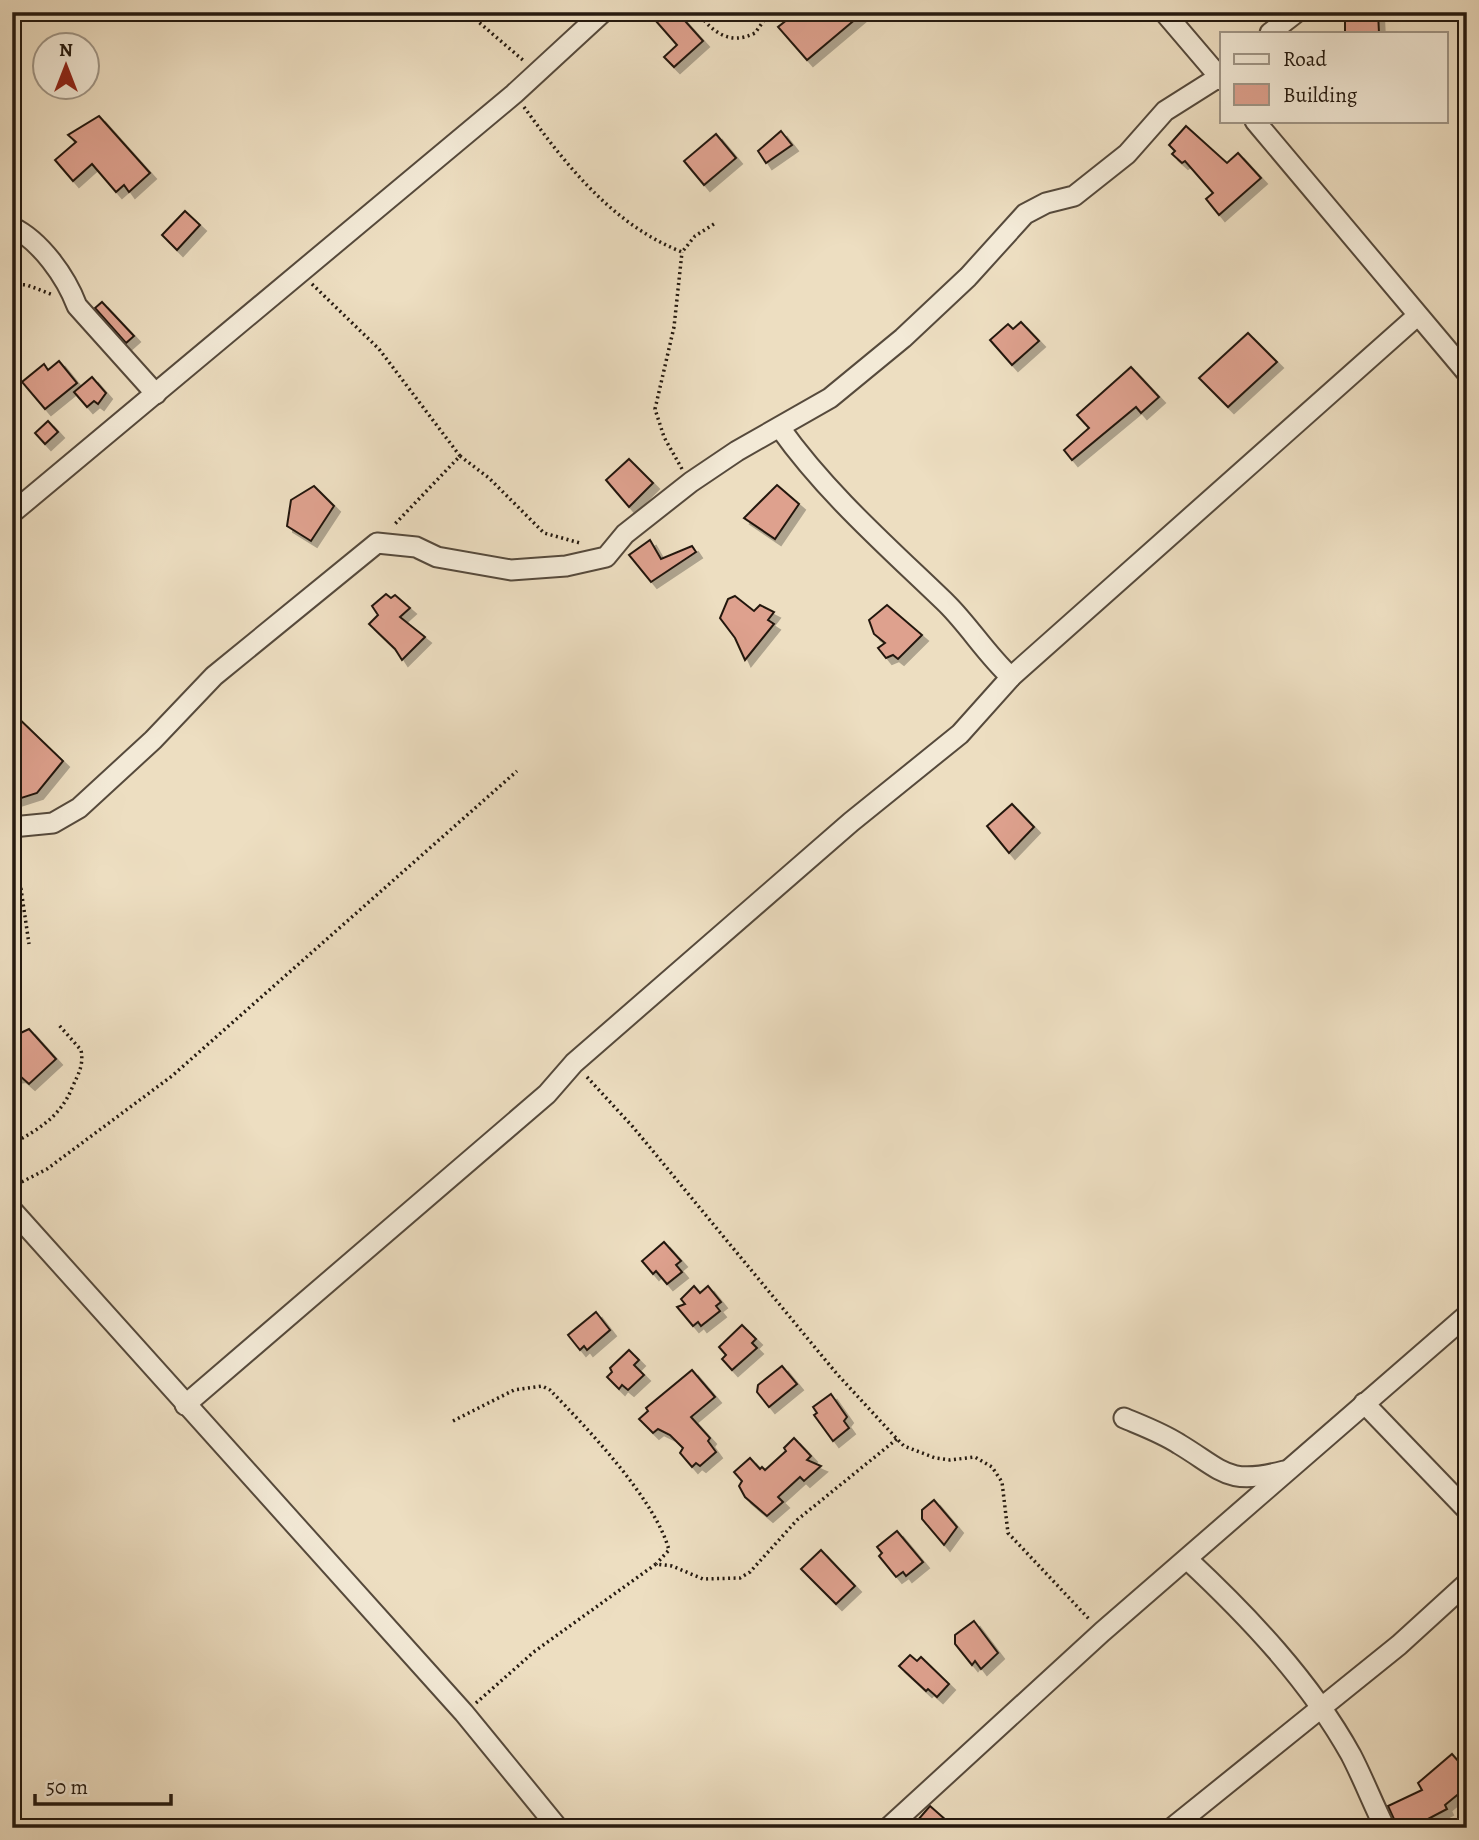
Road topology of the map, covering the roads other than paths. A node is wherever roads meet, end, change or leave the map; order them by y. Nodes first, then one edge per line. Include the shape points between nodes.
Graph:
1 (603, 12) edge
2 (1164, 12) edge
3 (1297, 12) edge
4 (1271, 32) edge
5 (1220, 77) edge
6 (1220, 79) edge
7 (1256, 122) edge
8 (12, 227) edge
9 (1417, 316) junction
10 (1467, 373) edge
11 (156, 394) junction
12 (780, 428) junction
13 (12, 513) edge
14 (1012, 677) junction
15 (12, 814) edge
16 (53, 823) junction
17 (12, 827) edge
18 (12, 1210) edge
19 (1467, 1315) edge
20 (1364, 1403) junction
21 (185, 1405) junction
22 (1124, 1418) dead end
23 (1289, 1470) junction
24 (1467, 1510) edge
25 (1187, 1559) junction
26 (1467, 1583) edge
27 (1320, 1710) junction
28 (558, 1828) edge
29 (888, 1828) edge
30 (1172, 1828) edge
31 (1385, 1828) edge

1 - 11 street via 514,94
2 - 5 street
3 - 4 street
6 - 12 street via 1165,111 1127,154 1074,196 1025,214 968,278 903,338 830,398
7 - 9 street
8 - 11 street via 32,241 58,271 77,306
9 - 10 street
9 - 14 street
11 - 13 street
12 - 14 street via 805,463 950,607
12 - 16 street via 691,482 625,534 606,557 511,570 437,558 416,547 377,543 233,659 79,808
14 - 21 street via 960,734 851,822 573,1063 547,1094
15 - 16 street
16 - 17 street
18 - 21 street
19 - 20 street
20 - 23 street
20 - 24 street
21 - 28 street via 464,1713
22 - 23 street via 1232,1475 1256,1478
23 - 25 street
25 - 27 street via 1245,1613
25 - 29 street
26 - 27 street
27 - 30 street
27 - 31 street via 1350,1754

